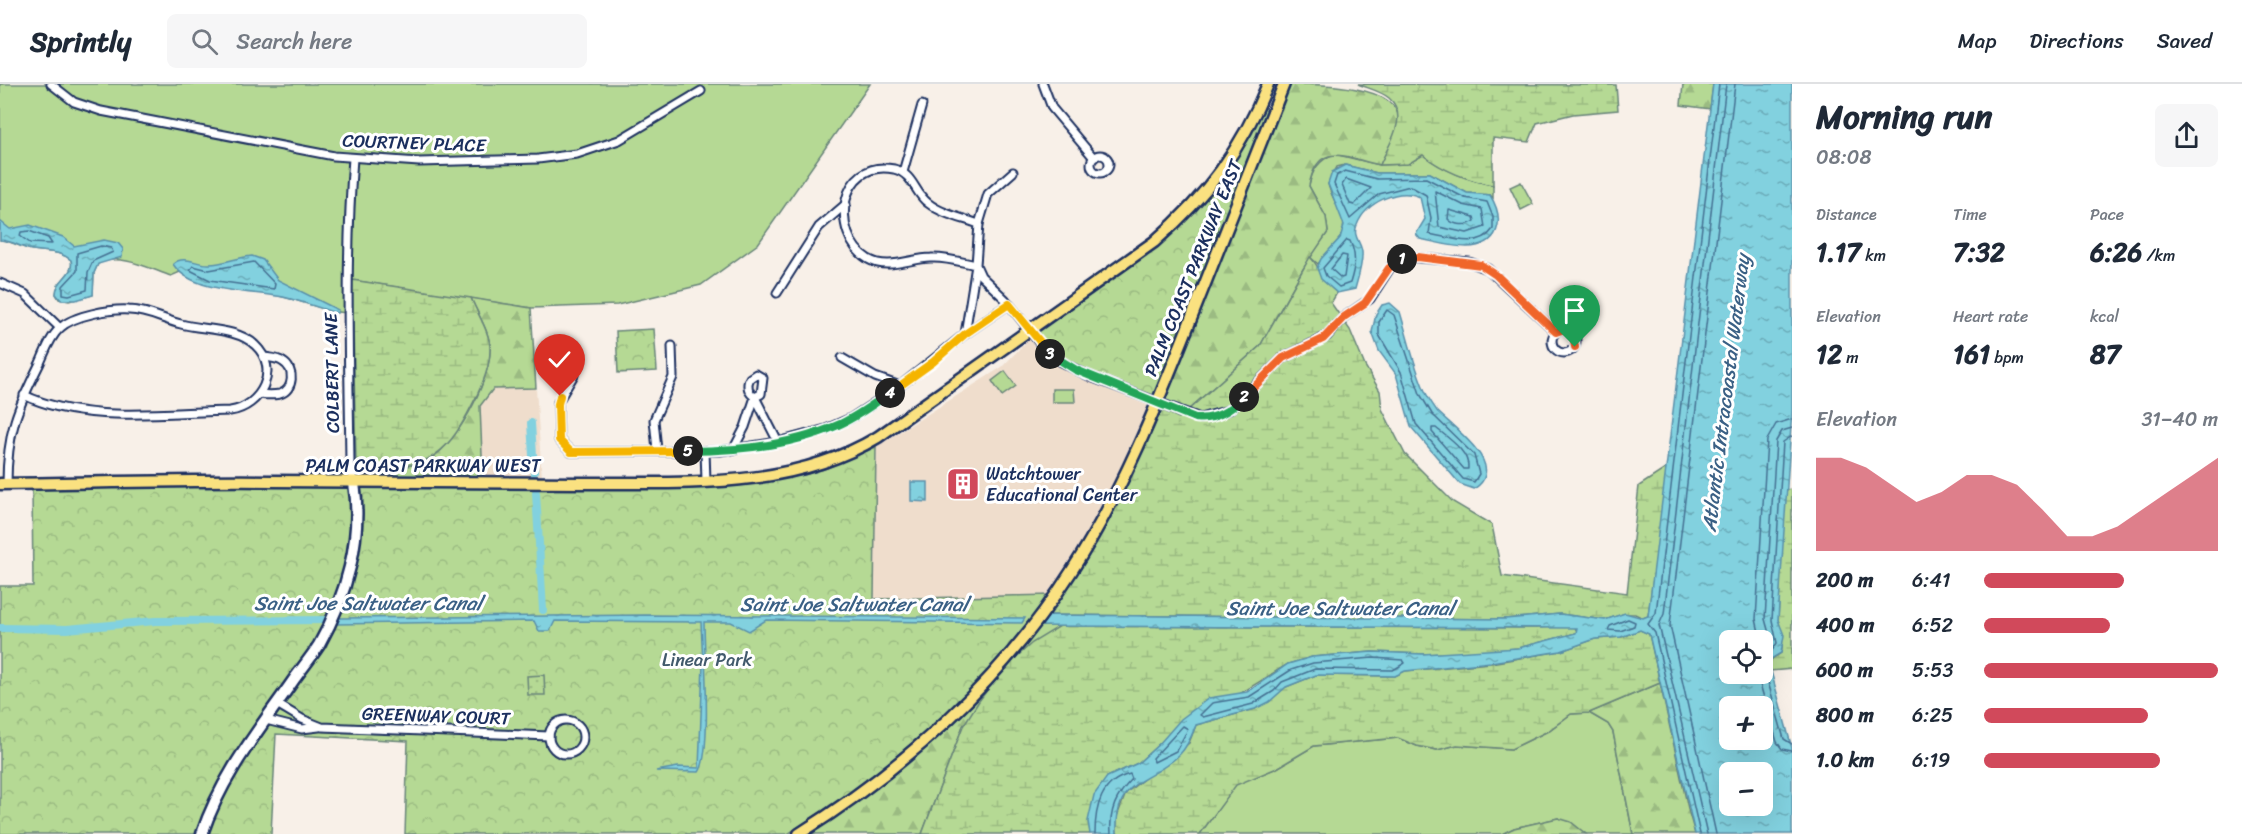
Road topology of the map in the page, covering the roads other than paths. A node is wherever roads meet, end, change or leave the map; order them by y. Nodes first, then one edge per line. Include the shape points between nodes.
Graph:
1 (51, 84) edge
2 (1043, 84) edge
3 (1268, 84) edge
4 (1284, 84) edge
5 (701, 90) dead end
6 (922, 105) dead end
7 (353, 158) junction
8 (1094, 158) dead end
9 (903, 172) junction
10 (1013, 172) dead end
11 (846, 204) junction
12 (979, 224) junction
13 (976, 265) junction
14 (0, 283) edge
15 (777, 293) dead end
16 (1009, 304) junction
17 (60, 328) junction
18 (1030, 332) junction
19 (1556, 332) dead end
20 (965, 334) junction
21 (672, 346) dead end
22 (264, 357) junction
23 (843, 358) dead end
24 (574, 375) dead end
25 (900, 386) junction
26 (260, 394) junction
27 (24, 395) junction
28 (1158, 403) junction
29 (778, 442) junction
30 (657, 450) junction
31 (733, 450) junction
32 (705, 451) junction
33 (706, 481) junction
34 (354, 483) junction
35 (4, 484) edge
36 (277, 704) junction
37 (266, 720) junction
38 (322, 726) junction
39 (549, 736) junction
40 (202, 834) edge
41 (799, 834) edge

1 - 7 street, COURTNEY PLACE via 69,99 94,109
2 - 8 street via 1053,108
3 - 18 main road, PALM COAST PARKWAY WEST via 1234,154 1187,212 1154,242
4 - 28 main road, PALM COAST PARKWAY EAST
5 - 7 street, COURTNEY PLACE via 630,134 568,156 432,162
6 - 9 street
7 - 34 street, COLBERT LANE via 348,313 350,465
9 - 11 street via 886,168 865,173 850,187
9 - 12 street via 928,203
10 - 12 street via 988,194
11 - 13 street via 848,239 873,262 893,264 937,258
11 - 15 street via 819,227
12 - 13 street
13 - 16 street via 981,276
13 - 20 street
14 - 17 street via 25,294
16 - 18 street
16 - 20 street
17 - 22 street via 83,316 133,310 242,337
17 - 27 street
18 - 28 street via 1064,365
18 - 33 main road, PALM COAST PARKWAY WEST via 857,449 792,472
19 - 28 street via 1488,269 1469,262 1412,257 1396,262 1365,303 1344,317 1323,339 1283,358 1235,406 1200,418
20 - 25 street
21 - 30 street via 673,377 654,420
22 - 26 street via 267,376
22 - 26 street via 284,362 291,379 280,394
23 - 25 street
24 - 30 street via 558,402 562,445 577,453
25 - 29 street via 839,424
26 - 27 street via 249,406 230,411 95,413 64,410
27 - 35 street via 9,440
28 - 41 main road, PALM COAST PARKWAY EAST via 1072,571 1022,638 975,694 906,757 853,801
29 - 31 street
29 - 31 street via 755,397
30 - 32 street
31 - 32 street
32 - 33 street
33 - 34 main road, PALM COAST PARKWAY WEST
34 - 35 main road, PALM COAST PARKWAY WEST
34 - 36 street, COLBERT LANE via 356,525 343,590 319,645
36 - 37 street, COLBERT LANE
36 - 38 street
37 - 38 street, GREENWAY COURT via 302,729
37 - 40 street, COLBERT LANE via 214,802
38 - 39 street, GREENWAY COURT
39 - 39 street via 552,747 567,754 577,750 583,740 578,724 568,720 557,722

